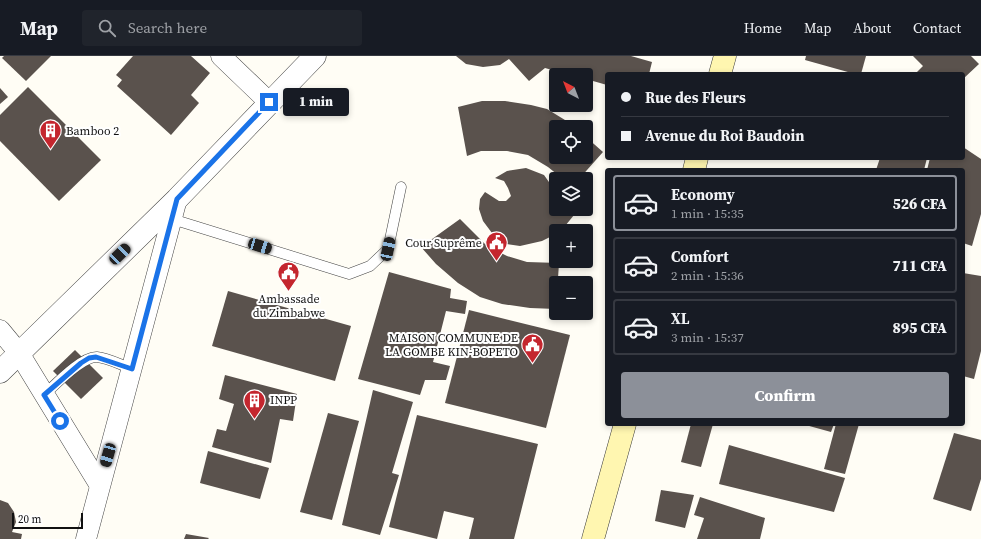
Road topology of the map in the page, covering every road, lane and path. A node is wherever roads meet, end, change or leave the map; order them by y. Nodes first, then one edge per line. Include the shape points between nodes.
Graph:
1 (222, 56) edge
2 (314, 56) edge
3 (725, 56) edge
4 (721, 72) edge
5 (269, 102) junction
6 (401, 187) dead end
7 (174, 209) junction
8 (0, 330) edge
9 (19, 353) junction
10 (132, 369) junction
11 (0, 372) edge
12 (44, 395) junction
13 (624, 426) edge
14 (99, 484) junction
15 (86, 539) edge
16 (593, 539) edge

1 - 5 street
2 - 5 street
3 - 4 main road
5 - 7 street
6 - 7 lane via 388,249 370,266 349,274
7 - 9 street
7 - 10 street
8 - 9 street
9 - 11 street
9 - 12 street
10 - 12 lane via 96,357 89,358
10 - 14 street
12 - 14 street
13 - 16 main road
14 - 15 street

